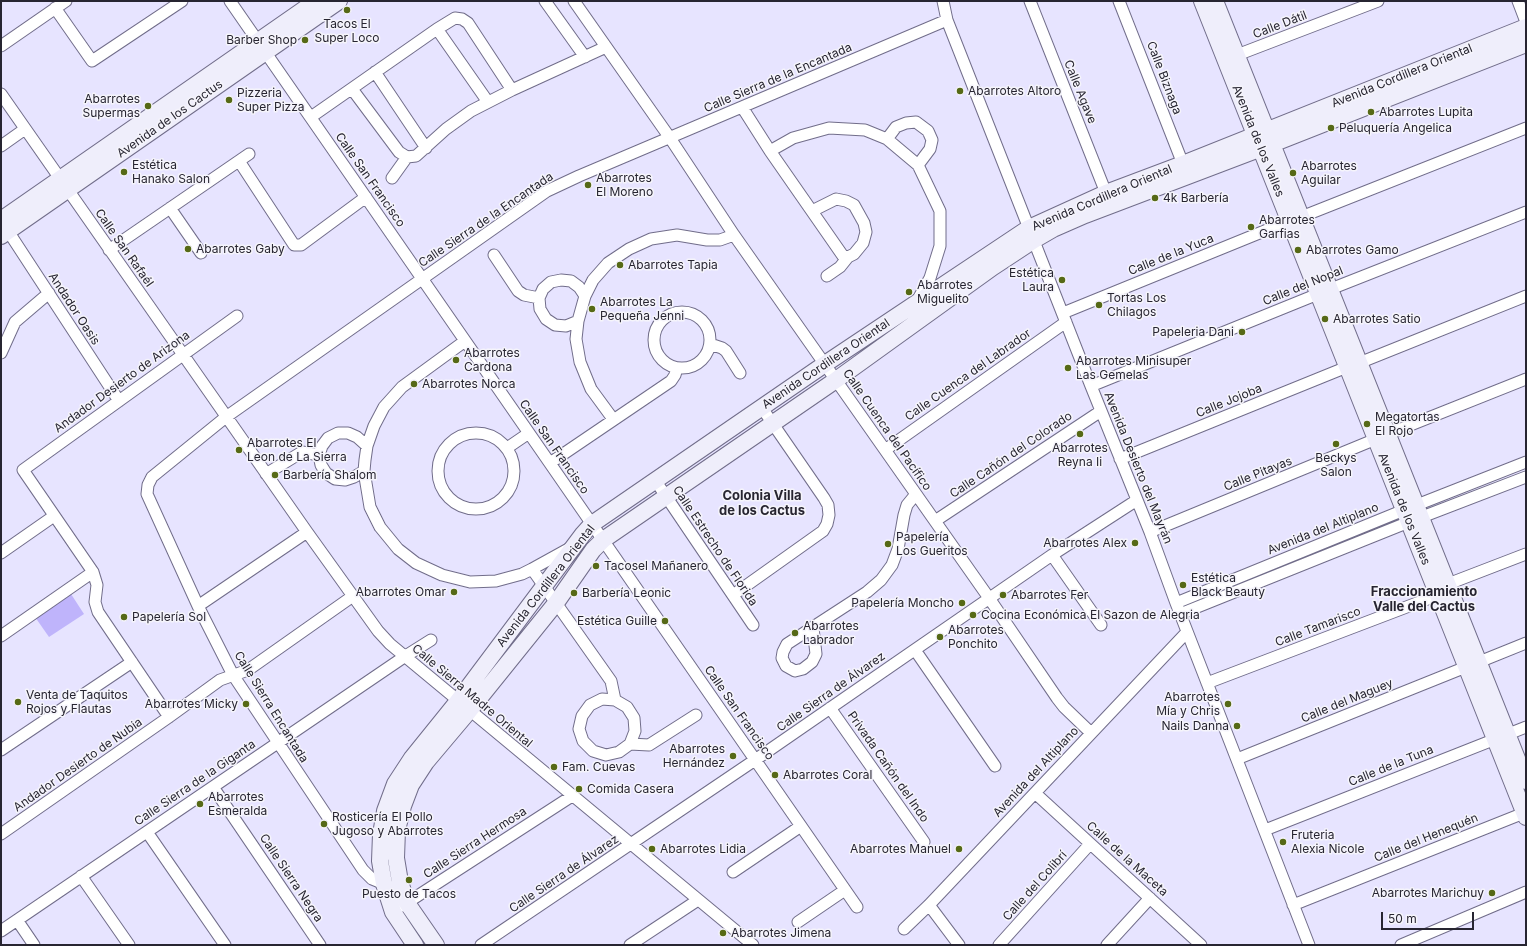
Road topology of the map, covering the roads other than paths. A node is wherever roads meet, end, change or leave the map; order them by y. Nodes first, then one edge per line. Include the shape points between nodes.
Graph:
1 (66, 1) edge
2 (182, 1) edge
3 (230, 1) edge
4 (316, 1) edge
5 (545, 1) edge
6 (574, 1) edge
7 (943, 1) edge
8 (1030, 1) edge
9 (1120, 1) edge
10 (1202, 1) edge
11 (1215, 1) edge
12 (1378, 1) edge
13 (1518, 1) edge
14 (335, 2) edge
15 (55, 8) junction
16 (947, 20) junction
17 (1526, 22) edge
18 (1526, 27) edge
19 (437, 29) junction
20 (1526, 44) edge
21 (1, 46) edge
22 (262, 47) junction
23 (606, 47) junction
24 (1237, 55) junction
25 (584, 57) junction
26 (375, 72) junction
27 (352, 89) junction
28 (512, 90) junction
29 (1, 94) edge
30 (488, 102) junction
31 (742, 107) junction
32 (311, 117) junction
33 (1526, 128) edge
34 (25, 129) junction
35 (670, 138) junction
36 (887, 139) junction
37 (1264, 140) junction
38 (1, 146) edge
39 (426, 148) junction
40 (770, 151) junction
41 (249, 154) dead end
42 (407, 158) junction
43 (239, 161) junction
44 (1184, 164) junction
45 (918, 165) junction
46 (392, 178) dead end
47 (64, 185) junction
48 (1106, 193) junction
49 (366, 197) junction
50 (170, 208) junction
51 (812, 211) junction
52 (1526, 212) edge
53 (1295, 219) junction
54 (3, 229) edge
55 (1031, 234) junction
56 (734, 235) junction
57 (109, 250) junction
58 (200, 253) dead end
59 (494, 255) dead end
60 (848, 257) junction
61 (827, 276) dead end
62 (422, 279) junction
63 (1324, 292) junction
64 (49, 293) junction
65 (585, 296) junction
66 (1526, 296) edge
67 (539, 298) junction
68 (916, 304) junction
69 (237, 316) dead end
70 (1064, 318) junction
71 (578, 322) junction
72 (465, 341) junction
73 (710, 344) junction
74 (1, 353) edge
75 (182, 355) junction
76 (825, 364) junction
77 (1353, 365) junction
78 (677, 368) junction
79 (740, 373) dead end
80 (1526, 379) edge
81 (836, 380) junction
82 (1091, 386) junction
83 (119, 401) junction
84 (762, 408) junction
85 (1101, 411) junction
86 (226, 417) junction
87 (613, 419) junction
88 (773, 423) junction
89 (529, 433) junction
90 (1382, 437) junction
91 (367, 446) junction
92 (507, 448) junction
93 (885, 450) junction
94 (319, 455) junction
95 (1120, 459) junction
96 (1526, 462) edge
97 (550, 463) junction
98 (364, 471) junction
99 (266, 474) junction
100 (1526, 477) edge
101 (655, 480) junction
102 (148, 485) joint
103 (916, 494) junction
104 (666, 496) junction
105 (1137, 500) junction
106 (1412, 514) junction
107 (54, 516) junction
108 (935, 521) junction
109 (592, 524) junction
110 (307, 532) junction
111 (1150, 532) junction
112 (603, 540) junction
113 (575, 544) junction
114 (1, 553) edge
115 (1526, 554) edge
116 (1052, 555) junction
117 (532, 569) junction
118 (93, 572) junction
119 (544, 586) junction
120 (1443, 590) junction
121 (733, 595) junction
122 (353, 596) junction
123 (989, 598) junction
124 (556, 603) junction
125 (1176, 603) junction
126 (198, 606) junction
127 (1180, 614) junction
128 (1101, 625) dead end
129 (753, 626) dead end
130 (813, 628) dead end
131 (1187, 632) junction
132 (1, 636) edge
133 (431, 640) dead end
134 (1526, 643) edge
135 (915, 650) junction
136 (404, 657) junction
137 (132, 662) junction
138 (1473, 664) junction
139 (233, 675) junction
140 (1207, 684) junction
141 (615, 700) junction
142 (464, 706) junction
143 (830, 708) junction
144 (696, 715) dead end
145 (169, 717) junction
146 (1526, 727) edge
147 (1090, 732) junction
148 (1501, 736) junction
149 (277, 743) junction
150 (630, 744) junction
151 (1, 750) edge
152 (1237, 759) junction
153 (755, 760) junction
154 (995, 766) dead end
155 (1526, 781) edge
156 (213, 787) junction
157 (1035, 793) junction
158 (572, 796) junction
159 (1525, 815) edge
160 (801, 826) junction
161 (1265, 830) junction
162 (146, 832) junction
163 (1, 834) edge
164 (924, 842) dead end
165 (631, 844) junction
166 (1090, 844) junction
167 (733, 872) dead end
168 (81, 876) junction
169 (384, 884) junction
170 (845, 890) junction
171 (1526, 892) edge
172 (405, 896) junction
173 (1150, 898) junction
174 (698, 900) junction
175 (929, 905) junction
176 (1293, 905) junction
177 (857, 907) dead end
178 (393, 912) junction
179 (17, 920) junction
180 (798, 922) dead end
181 (904, 929) dead end
182 (1, 931) edge
183 (34, 945) edge
184 (129, 945) edge
185 (226, 945) edge
186 (320, 945) edge
187 (415, 945) edge
188 (436, 945) edge
189 (481, 945) edge
190 (630, 945) edge
191 (753, 945) edge
192 (959, 945) edge
193 (999, 945) edge
194 (1107, 945) edge
195 (1201, 945) edge
196 (1309, 945) edge
197 (1401, 945) edge

1 - 15 street
2 - 15 street via 92,61
3 - 22 street, Calle San Francisco
4 - 22 street, Avenida de los Cactus
5 - 25 street
6 - 23 street, Calle Cuenca del Pacífico
7 - 16 street, Avenida Desierto del Mayrán
8 - 48 street, Calle Agave
9 - 44 street, Calle Biznaga
10 - 37 street, Avenida de los Valles
11 - 24 street, Avenida de los Valles
12 - 24 street, Calle Dátil
13 - 17 street
14 - 22 street, Avenida de los Cactus
15 - 21 street
16 - 31 street, Calle Sierra de la Encantada
16 - 55 street, Avenida Desierto del Mayrán
18 - 37 street, Avenida Cordillera Oriental
19 - 26 street
19 - 28 street via 455,18 462,18 468,23
19 - 30 street
20 - 37 street, Avenida Cordillera Oriental
22 - 32 street, Calle San Francisco
22 - 47 street, Avenida de los Cactus
23 - 25 street
23 - 35 street, Calle Cuenca del Pacífico
24 - 37 street, Avenida de los Valles
25 - 28 street
26 - 27 street
26 - 39 street
27 - 32 street
27 - 42 street via 399,152
28 - 30 street
29 - 34 street, Calle San Rafaél
30 - 39 street via 470,111
31 - 35 street, Calle Sierra de la Encantada
31 - 40 street
32 - 49 street, Calle San Francisco
33 - 53 street, Calle de la Yuca
34 - 38 street
34 - 47 street, Calle San Rafaél
35 - 56 street, Calle Cuenca del Pacífico
35 - 62 street, Calle Sierra de la Encantada via 547,191
36 - 40 street via 865,130 829,128 793,138
36 - 45 street
36 - 45 street via 896,127 906,123 916,122 928,131 932,140 930,149
37 - 44 street, Avenida Cordillera Oriental
37 - 53 street, Avenida de los Valles
37 - 55 street, Avenida Cordillera Oriental via 1085,215
39 - 42 street via 416,156
40 - 51 street
41 - 43 street
42 - 46 street
43 - 49 street via 294,245 301,245
43 - 50 street
44 - 48 street, Avenida Cordillera Oriental
45 - 68 street via 940,212 940,246 930,278
47 - 54 street, Avenida de los Cactus
47 - 57 street, Calle San Rafaél
48 - 55 street, Avenida Cordillera Oriental
49 - 62 street, Calle San Francisco
50 - 57 street
50 - 58 street
51 - 60 street via 843,256
51 - 60 street via 836,199 854,205 866,232 863,243
52 - 63 street, Calle del Nopal
53 - 63 street, Avenida de los Valles
53 - 70 street, Calle de la Yuca
54 - 64 street, Andador Oasis
55 - 68 street, Avenida Cordillera Oriental
55 - 70 street, Avenida Desierto del Mayrán
55 - 81 street, Avenida Cordillera Oriental
56 - 65 street via 720,240 677,235 651,239 628,249 608,263 593,280
56 - 76 street, Calle Cuenca del Pacífico
57 - 75 street, Calle San Rafaél
59 - 67 street via 518,291
60 - 61 street via 840,267
62 - 72 street, Calle San Francisco
62 - 86 street, Calle Sierra de la Encantada
63 - 77 street, Avenida de los Valles
63 - 82 street, Calle del Nopal
64 - 74 street via 15,322
64 - 83 street, Andador Oasis
65 - 67 street via 571,281 561,280 551,282
65 - 71 street
66 - 77 street, Calle Jojoba
67 - 71 street via 540,309 546,319 555,325 566,326
68 - 76 street, Avenida Cordillera Oriental
69 - 75 street, Andador Desierto de Arizona
70 - 82 street, Avenida Desierto del Mayrán
70 - 93 street, Calle Cuenca del Labrador
71 - 87 street via 576,339 580,362 592,389
72 - 89 street, Calle San Francisco
72 - 91 street via 402,387 384,407
73 - 78 street via 706,355 698,363 688,368
73 - 78 street via 709,333 704,323 696,316 686,312 675,312 665,317 657,325 653,336 654,347 658,357
73 - 79 street via 726,351
75 - 83 street, Andador Desierto de Arizona
75 - 86 street, Calle San Rafaél
76 - 81 street, Calle Cuenca del Pacífico
76 - 84 street, Avenida Cordillera Oriental
77 - 90 street, Avenida de los Valles
77 - 95 street, Calle Jojoba
78 - 87 street via 671,381
80 - 90 street, Calle Pitayas
81 - 88 street, Avenida Cordillera Oriental
81 - 93 street, Calle Cuenca del Pacífico
82 - 85 street, Avenida Desierto del Mayrán
83 - 107 street, Andador Desierto de Arizona via 23,470
84 - 88 street
84 - 101 street, Avenida Cordillera Oriental
85 - 95 street, Avenida Desierto del Mayrán
85 - 108 street, Calle Cañón del Colorado
86 - 99 street, Calle Sierra Madre Oriental
86 - 102 street, Calle Sierra de la Encantada via 152,477
87 - 97 street
88 - 104 street, Avenida Cordillera Oriental
88 - 121 street via 828,505 827,524 823,531
89 - 92 street
89 - 97 street, Calle San Francisco
90 - 106 street, Avenida de los Valles
90 - 111 street, Calle Pitayas
91 - 94 street via 357,437 348,433 338,433 328,438
91 - 98 street
92 - 92 street via 496,439 482,434 467,434 453,441 443,452 438,466 439,481 445,494 456,504 470,509 485,508 499,502 509,491 514,477 513,462
93 - 103 street, Calle Cuenca del Pacífico
94 - 98 street via 326,474 335,479 345,480
94 - 99 street via 302,452
95 - 105 street, Avenida Desierto del Mayrán
96 - 106 street, Avenida del Altiplano
97 - 109 street, Calle San Francisco
98 - 117 street via 370,507 380,527 398,550 416,563 442,575 470,582 496,581
99 - 110 street, Calle Sierra Madre Oriental
100 - 106 street, Avenida del Altiplano
101 - 104 street, Calle Estrecho de Florida
101 - 109 street, Avenida Cordillera Oriental
102 - 126 street, Calle Sierra Encantada via 147,494
103 - 108 street, Calle Cuenca del Pacífico
103 - 130 street via 907,505 892,565 881,580
104 - 112 street, Avenida Cordillera Oriental
104 - 121 street, Calle Estrecho de Florida
105 - 111 street, Avenida Desierto del Mayrán
105 - 116 street, Calle Sierra de Álvarez
106 - 120 street, Avenida de los Valles
106 - 125 street, Avenida del Altiplano
106 - 127 street, Avenida del Altiplano
107 - 114 street
107 - 118 street
108 - 123 street, Calle Cuenca del Pacífico
109 - 112 street, Calle San Francisco
109 - 113 street, Avenida Cordillera Oriental
110 - 122 street, Calle Sierra Madre Oriental
110 - 126 street
111 - 125 street, Avenida Desierto del Mayrán
112 - 124 street, Avenida Cordillera Oriental
112 - 153 street, Calle San Francisco
113 - 117 street
113 - 119 street, Avenida Cordillera Oriental
115 - 120 street, Calle Tamarisco
116 - 123 street, Calle Sierra de Álvarez
116 - 128 street
117 - 119 street
118 - 132 street
118 - 137 street via 97,585 95,602 98,612
119 - 124 street
119 - 142 street, Avenida Cordillera Oriental
120 - 138 street, Avenida de los Valles
120 - 140 street, Calle Tamarisco
121 - 129 street, Calle Estrecho de Florida
122 - 136 street, Calle Sierra Madre Oriental via 378,631
122 - 139 street, Andador Desierto de Nubia via 248,670
123 - 135 street, Calle Sierra de Álvarez
123 - 147 street, Calle Cuenca del Pacífico via 1058,698
124 - 141 street via 611,681
124 - 142 street, Avenida Cordillera Oriental
125 - 127 street, Avenida Desierto del Mayrán
126 - 139 street, Calle Sierra Encantada
127 - 131 street, Avenida Desierto del Mayrán
131 - 140 street, Avenida Desierto del Mayrán
131 - 147 street, Avenida del Altiplano
133 - 136 street, Calle Sierra de la Giganta
134 - 138 street, Calle del Maguey
135 - 143 street, Calle Sierra de Álvarez
135 - 154 street
136 - 142 street, Calle Sierra Madre Oriental
136 - 149 street, Calle Sierra de la Giganta
137 - 145 street
137 - 151 street
138 - 148 street, Avenida de los Valles
138 - 152 street, Calle del Maguey
139 - 145 street, Andador Desierto de Nubia via 220,680
139 - 149 street, Calle Sierra Encantada
140 - 152 street, Avenida Desierto del Mayrán
141 - 150 street via 627,707 634,718 635,731
141 - 150 street via 602,699 590,705 582,716 579,729 584,741 593,751 606,755 619,752
142 - 158 street, Calle Sierra Madre Oriental
142 - 169 street, Avenida Cordillera Oriental via 412,758 395,784 385,811 381,834 380,861
142 - 172 street, Avenida Cordillera Oriental via 411,785 403,806 397,830 396,858
143 - 153 street, Calle Sierra de Álvarez
143 - 164 street, Privada Cañón del Indo
144 - 150 street via 649,745
145 - 163 street, Andador Desierto de Nubia
146 - 148 street, Calle de la Tuna
147 - 157 street, Avenida del Altiplano
148 - 155 street, Avenida de los Valles
148 - 159 street, Avenida de los Valles
148 - 161 street, Calle de la Tuna
149 - 156 street, Calle Sierra de la Giganta
149 - 169 street, Calle Sierra Encantada via 362,870 372,879
152 - 161 street, Avenida Desierto del Mayrán
153 - 160 street, Calle San Francisco
153 - 165 street, Calle Sierra de Álvarez
156 - 162 street, Calle Sierra de la Giganta
156 - 186 street, Calle Sierra Negra
157 - 166 street, Calle de la Maceta
157 - 175 street, Avenida del Altiplano
158 - 165 street, Calle Sierra Madre Oriental
158 - 172 street, Calle Sierra Hermosa
159 - 176 street, Calle del Henequén
160 - 167 street
160 - 170 street, Calle San Francisco
161 - 176 street, Avenida Desierto del Mayrán
162 - 168 street, Calle Sierra de la Giganta
162 - 185 street
165 - 174 street, Calle Sierra Madre Oriental
165 - 189 street, Calle Sierra de Álvarez
166 - 173 street, Calle de la Maceta
166 - 193 street, Calle del Colibrí
168 - 179 street, Calle Sierra de la Giganta
168 - 184 street
169 - 172 street, Calle Sierra Encantada
169 - 178 street, Avenida Cordillera Oriental
170 - 177 street, Calle San Francisco
170 - 180 street
171 - 197 street
172 - 178 street, Calle Sierra Hermosa
172 - 188 street, Avenida Cordillera Oriental
173 - 194 street
173 - 195 street, Calle de la Maceta
174 - 190 street
174 - 191 street, Calle Sierra Madre Oriental
175 - 181 street, Avenida del Altiplano
175 - 192 street
176 - 196 street, Avenida Desierto del Mayrán
178 - 187 street, Avenida Cordillera Oriental
179 - 182 street, Calle Sierra de la Giganta
179 - 183 street

